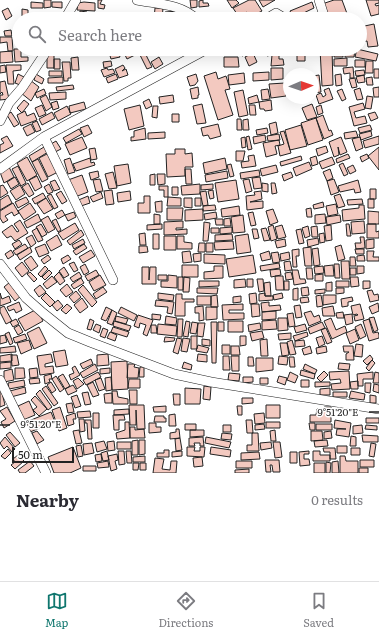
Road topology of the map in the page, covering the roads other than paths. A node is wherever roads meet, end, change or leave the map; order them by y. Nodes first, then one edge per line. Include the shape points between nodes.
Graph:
1 (76, 0) edge
2 (137, 0) edge
3 (319, 0) edge
4 (69, 12) edge
5 (188, 12) edge
6 (323, 12) edge
7 (43, 56) edge
8 (194, 56) edge
9 (1, 115) edge
10 (44, 137) junction
11 (0, 169) edge
12 (0, 264) edge
13 (112, 280) dead end
14 (0, 380) edge
15 (379, 409) edge
16 (46, 473) edge

1 - 4 street
2 - 5 street
3 - 6 street
7 - 9 street
8 - 10 street
10 - 11 street
10 - 13 street
12 - 15 street via 26,298 68,333 181,376
14 - 16 street

